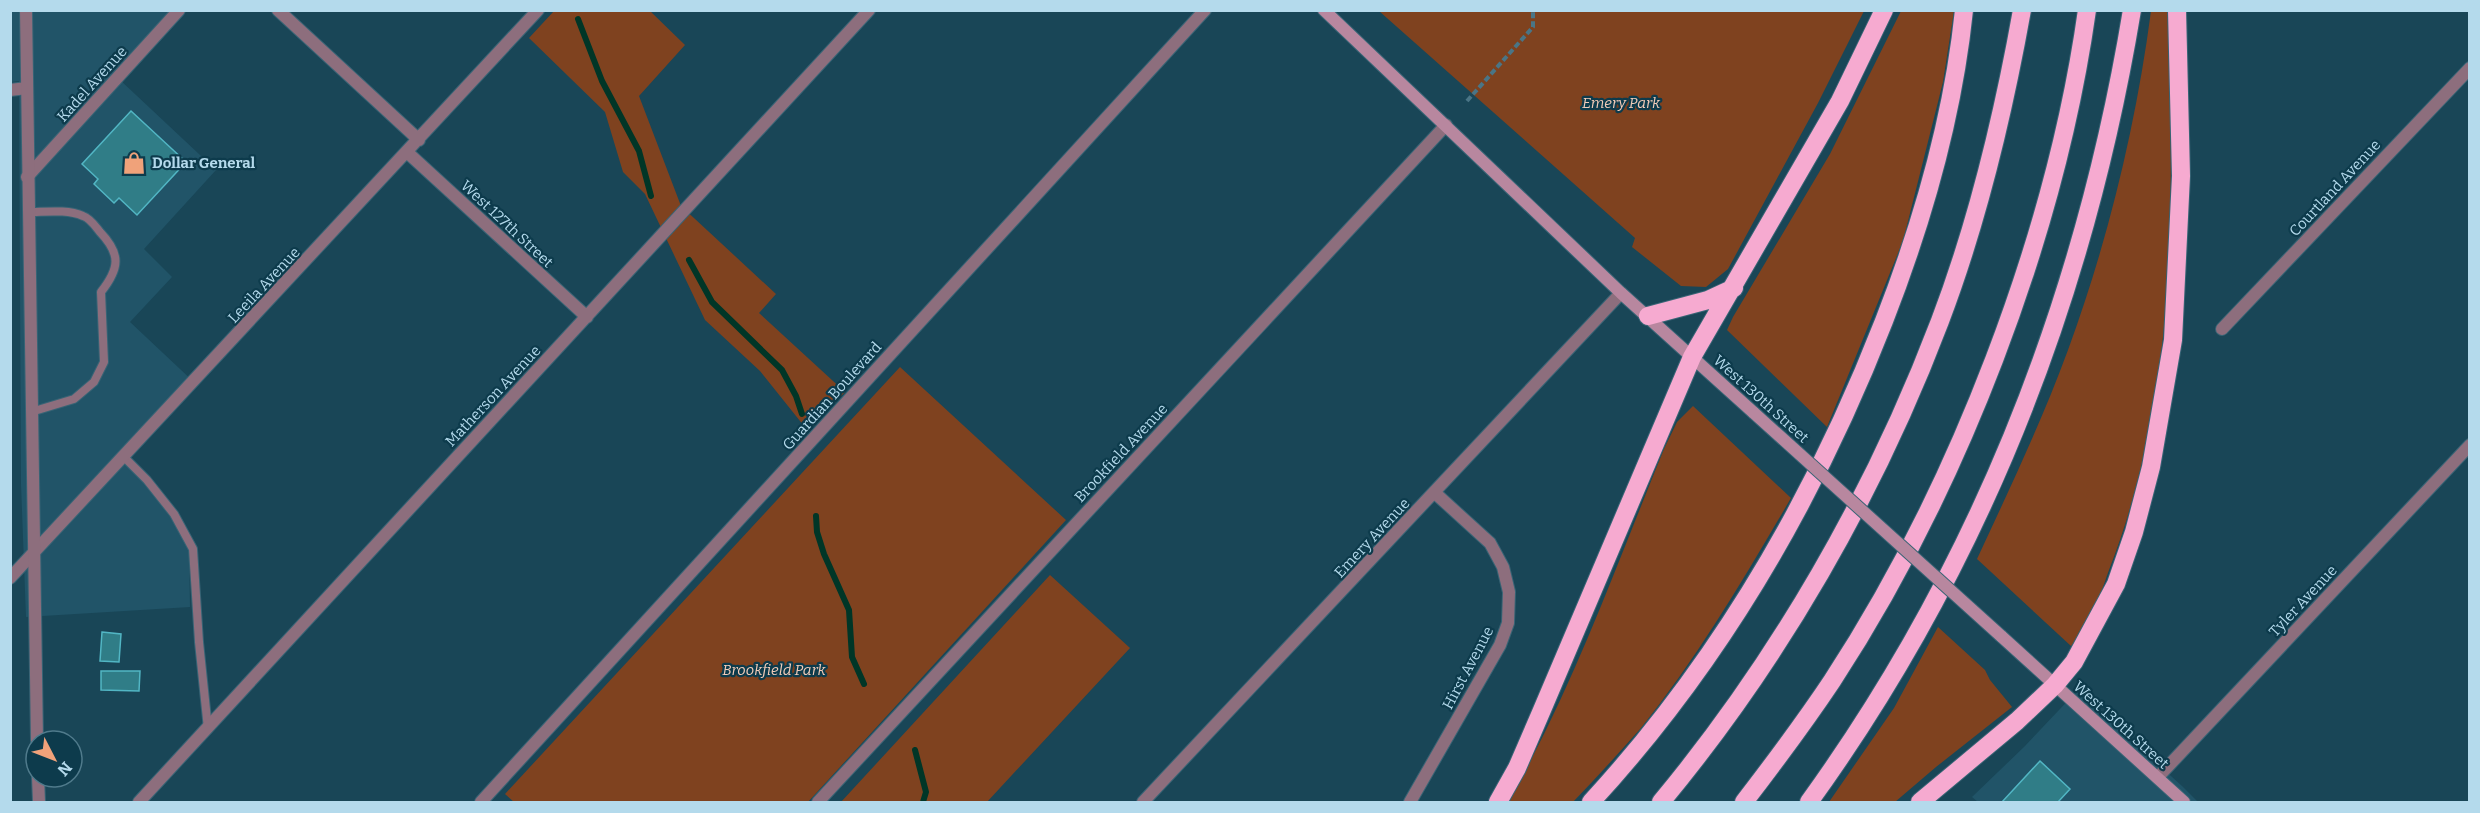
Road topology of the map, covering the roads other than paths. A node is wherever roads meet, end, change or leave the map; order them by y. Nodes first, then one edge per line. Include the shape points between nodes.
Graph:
1 (26, 10) edge
2 (179, 10) edge
3 (278, 10) edge
4 (538, 10) edge
5 (869, 10) edge
6 (1205, 10) edge
7 (1324, 10) edge
8 (1884, 10) edge
9 (1964, 10) edge
10 (2022, 10) edge
11 (2087, 10) edge
12 (2132, 10) edge
13 (2177, 10) edge
14 (2469, 68) edge
15 (27, 88) junction
16 (10, 90) edge
17 (1446, 125) junction
18 (419, 141) junction
19 (408, 153) junction
20 (27, 177) junction
21 (28, 212) junction
22 (1734, 288) junction
23 (1621, 293) junction
24 (1647, 316) junction
25 (587, 317) junction
26 (2222, 329) dead end
27 (1692, 357) junction
28 (31, 412) junction
29 (2469, 445) edge
30 (124, 457) junction
31 (1435, 492) junction
32 (33, 554) junction
33 (10, 578) edge
34 (2055, 686) junction
35 (38, 729) edge
36 (207, 729) junction
37 (2157, 777) junction
38 (489, 800) edge
39 (139, 802) edge
40 (818, 802) edge
41 (1143, 802) edge
42 (1410, 802) edge
43 (1498, 802) edge
44 (1591, 802) edge
45 (1662, 802) edge
46 (1744, 802) edge
47 (1809, 802) edge
48 (1920, 802) edge
49 (2184, 802) edge

1 - 15 street
2 - 20 street, Kadel Avenue
3 - 18 street
4 - 18 street, Leeila Avenue
5 - 25 street, Matherson Avenue
6 - 38 street, Guardian Boulevard
7 - 17 main road, West 130th Street
8 - 22 highway via 1840,101
9 - 44 highway via 1951,106 1920,217 1884,320 1839,427 1773,555 1707,659 1626,764
10 - 45 highway via 1994,147 1972,226 1908,399 1833,551 1787,628
11 - 46 highway via 2063,138 2044,206 2020,285 1962,435 1880,600 1832,680
12 - 47 highway via 2119,92 2092,202 2064,297 1994,482 1922,628
13 - 34 highway via 2181,176 2177,279 2173,340 2151,467 2116,584 2074,662
14 - 26 street, Courtland Avenue
15 - 16 street
15 - 20 street
17 - 23 main road, West 130th Street
17 - 40 street, Brookfield Avenue
18 - 19 street, Leeila Avenue
19 - 25 street, West 127th Street
19 - 30 street, Leeila Avenue
20 - 21 street
21 - 28 street
21 - 28 lane via 85,216 112,246 117,259 101,292 104,362 94,382 74,399
22 - 24 highway via 1708,300
22 - 27 highway
23 - 24 main road, West 130th Street
23 - 31 street, Emery Avenue
24 - 27 main road, West 130th Street
25 - 36 street, Matherson Avenue
27 - 34 main road, West 130th Street, bridge
27 - 43 highway via 1530,739
28 - 32 street
29 - 37 street, Tyler Avenue
30 - 32 street, Leeila Avenue
30 - 36 lane via 174,514 194,549
31 - 41 street, Emery Avenue
31 - 42 street, Hirst Avenue via 1491,543 1509,592 1508,623 1500,645
32 - 33 street, Leeila Avenue
32 - 35 street
34 - 37 main road, West 130th Street
34 - 48 highway
36 - 39 street, Matherson Avenue
37 - 49 main road, West 130th Street

